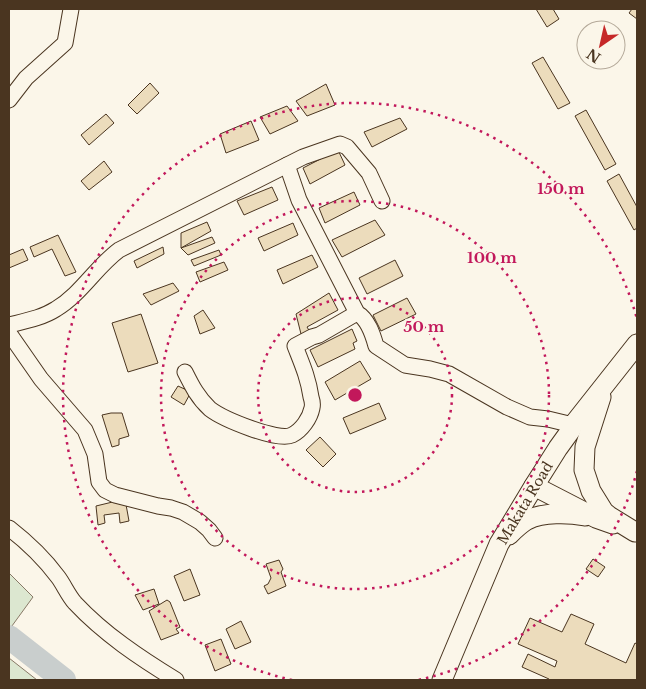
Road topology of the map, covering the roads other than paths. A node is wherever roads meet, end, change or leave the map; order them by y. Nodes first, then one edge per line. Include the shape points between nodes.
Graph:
1 (71, 9) edge
2 (9, 100) edge
3 (287, 166) junction
4 (382, 201) dead end
5 (358, 314) junction
6 (9, 325) edge
7 (9, 333) edge
8 (637, 344) edge
9 (185, 372) dead end
10 (604, 386) junction
11 (573, 425) junction
12 (534, 486) junction
13 (596, 518) junction
14 (9, 528) edge
15 (636, 533) edge
16 (215, 538) dead end
17 (500, 544) junction
18 (176, 680) edge
19 (442, 680) edge

1 - 2 street via 64,43 26,78
3 - 4 street via 303,157 344,145 369,173
3 - 5 street via 299,200
3 - 6 street via 118,250 58,308
5 - 9 street via 295,346 309,380 313,406 301,429 291,436 276,436 246,427 211,409 195,392
5 - 11 street via 363,316 376,346 405,365 449,374 530,417
7 - 16 street via 41,379 85,430 104,490 183,512 200,522
8 - 10 main road, Makata Road
10 - 11 main road, Makata Road
10 - 15 main road via 585,447 584,470 591,491 604,512
11 - 12 main road, Makata Road
12 - 13 main road
12 - 17 main road, Makata Road
13 - 15 main road
13 - 17 main road via 548,514 529,519
14 - 18 street via 42,558 74,601 101,628 139,658
17 - 19 main road, Makata Road

